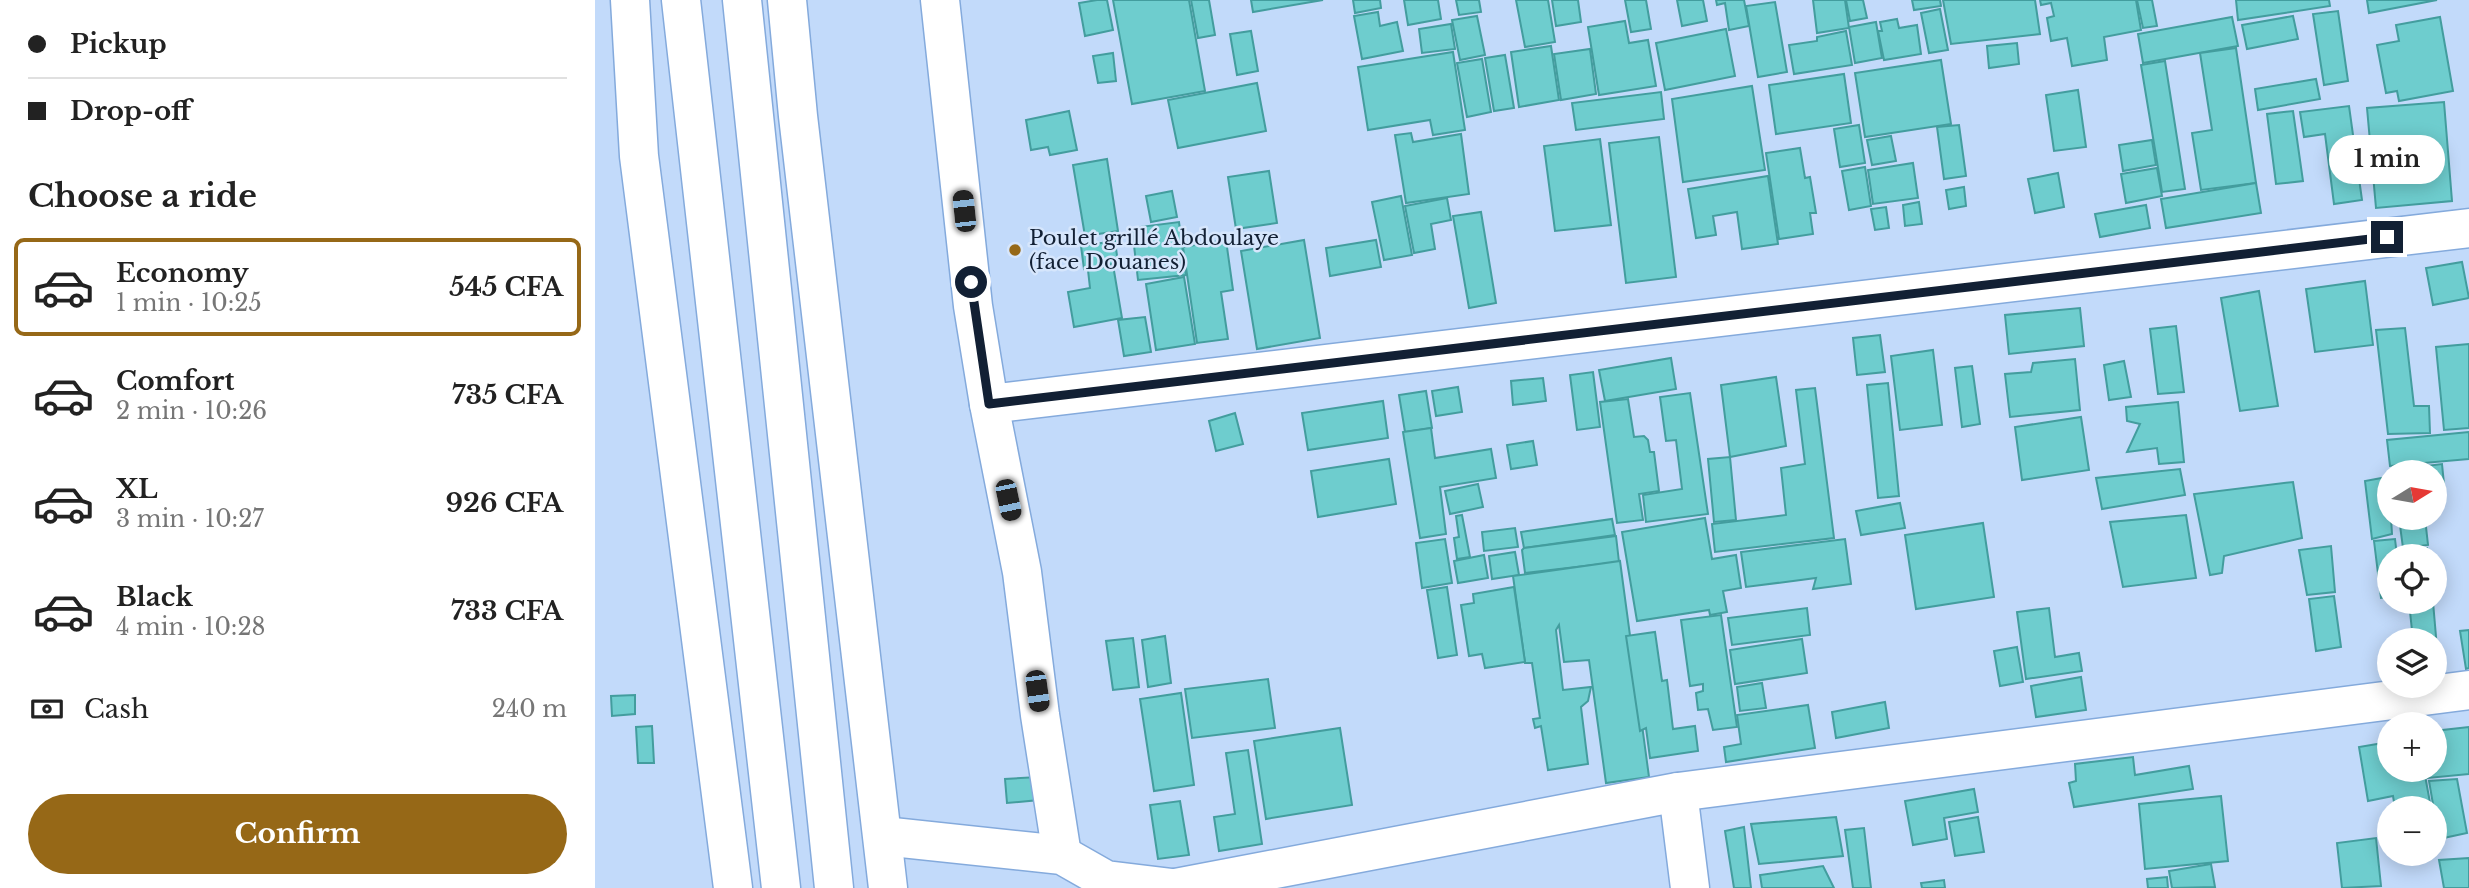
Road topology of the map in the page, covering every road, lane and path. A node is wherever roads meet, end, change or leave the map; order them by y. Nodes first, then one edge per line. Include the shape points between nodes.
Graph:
1 (629, 0) edge
2 (681, 0) edge
3 (742, 0) edge
4 (787, 0) edge
5 (940, 0) edge
6 (2469, 228) edge
7 (989, 404) junction
8 (2469, 690) edge
9 (1678, 792) junction
10 (883, 836) junction
11 (1062, 855) junction
12 (733, 888) edge
13 (781, 888) edge
14 (834, 888) edge
15 (888, 888) edge
16 (1174, 888) edge
17 (1690, 888) edge

1 - 12 street via 639,156
2 - 13 street
3 - 14 street
4 - 10 street
5 - 7 street via 973,306
6 - 7 street
7 - 11 street via 1022,572
8 - 9 street
9 - 16 street
9 - 17 street
10 - 11 street
10 - 15 street
11 - 16 street via 1106,880

